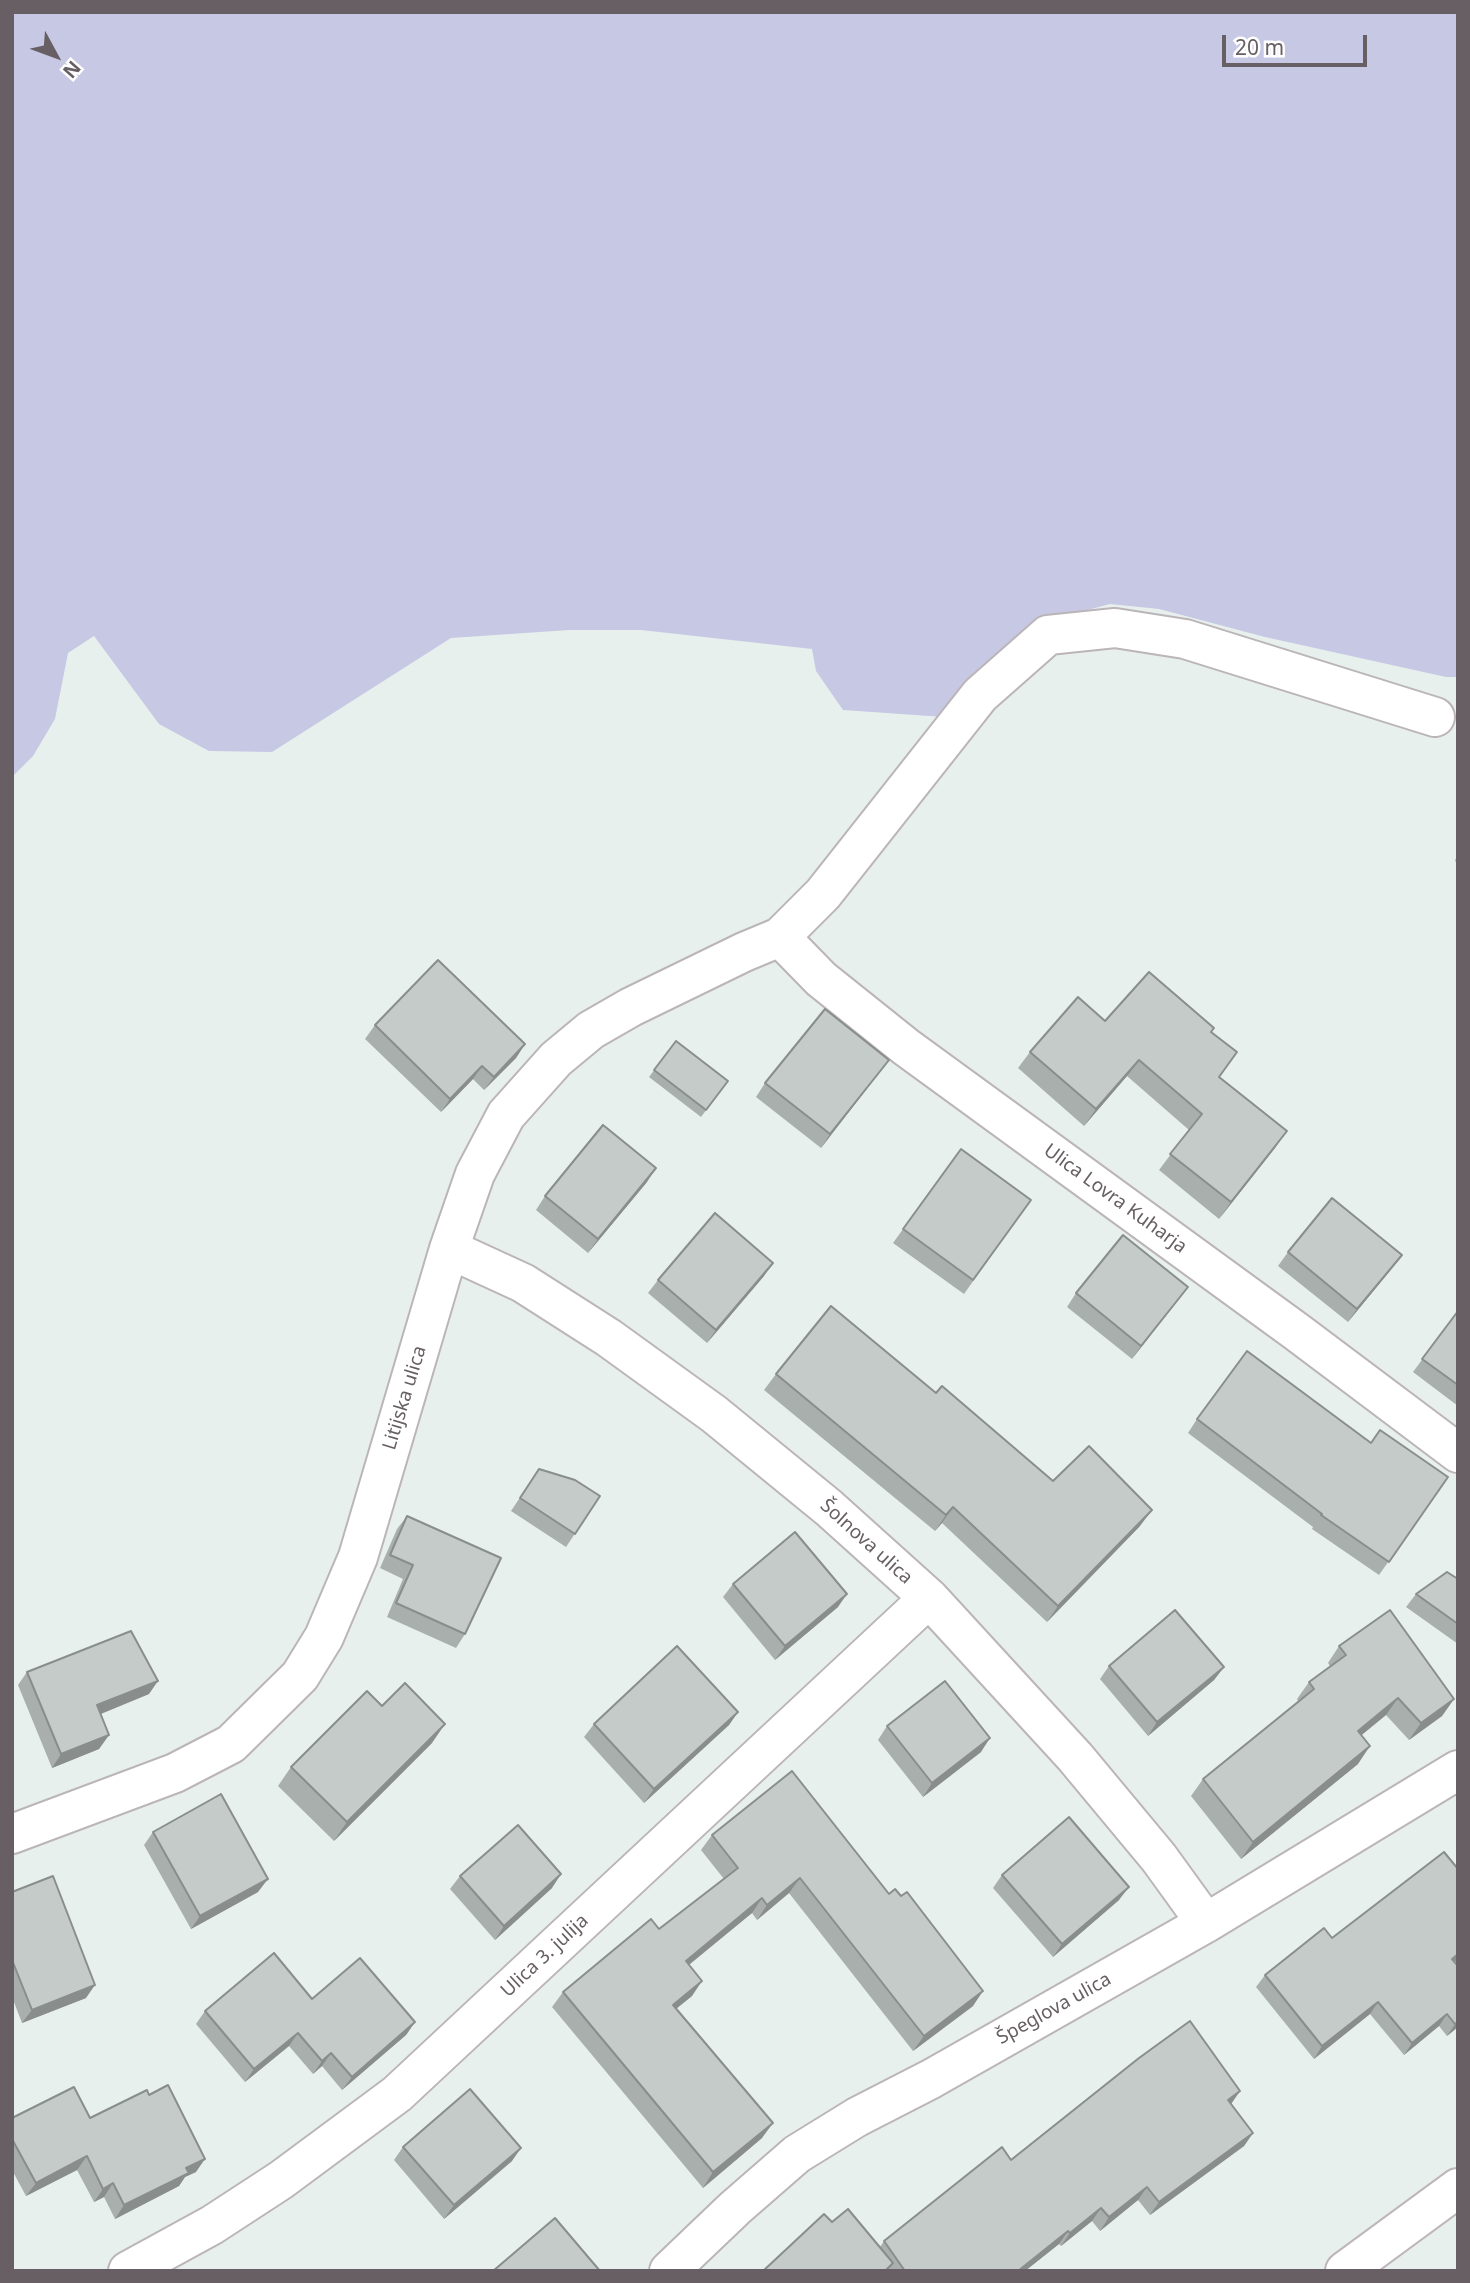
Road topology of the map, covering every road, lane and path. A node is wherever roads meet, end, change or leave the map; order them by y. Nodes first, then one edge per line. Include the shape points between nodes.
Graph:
1 (1435, 717) dead end
2 (780, 937) junction
3 (449, 1249) junction
4 (1458, 1453) edge
5 (929, 1598) junction
6 (1458, 1770) edge
7 (12, 1835) edge
8 (1206, 1923) junction
9 (1458, 2188) edge
10 (128, 2271) edge
11 (669, 2271) edge
12 (1345, 2271) edge

1 - 2 street via 1185,639 1115,628 1048,635 980,695 823,894
2 - 3 street, Litijska ulica via 631,1007 556,1059 506,1115 475,1174
2 - 4 street, Ulica Lovra Kuharja via 821,979 906,1047
3 - 5 street, Šolnova ulica via 523,1283 682,1391 829,1508
3 - 7 street, Litijska ulica via 358,1558 324,1637 300,1676 231,1744 174,1773
5 - 8 street, Šolnova ulica via 1075,1757
5 - 10 street, Ulica 3. julija via 397,2094 281,2180
6 - 8 street, Špeglova ulica
8 - 11 street, Špeglova ulica via 797,2154
9 - 12 street

